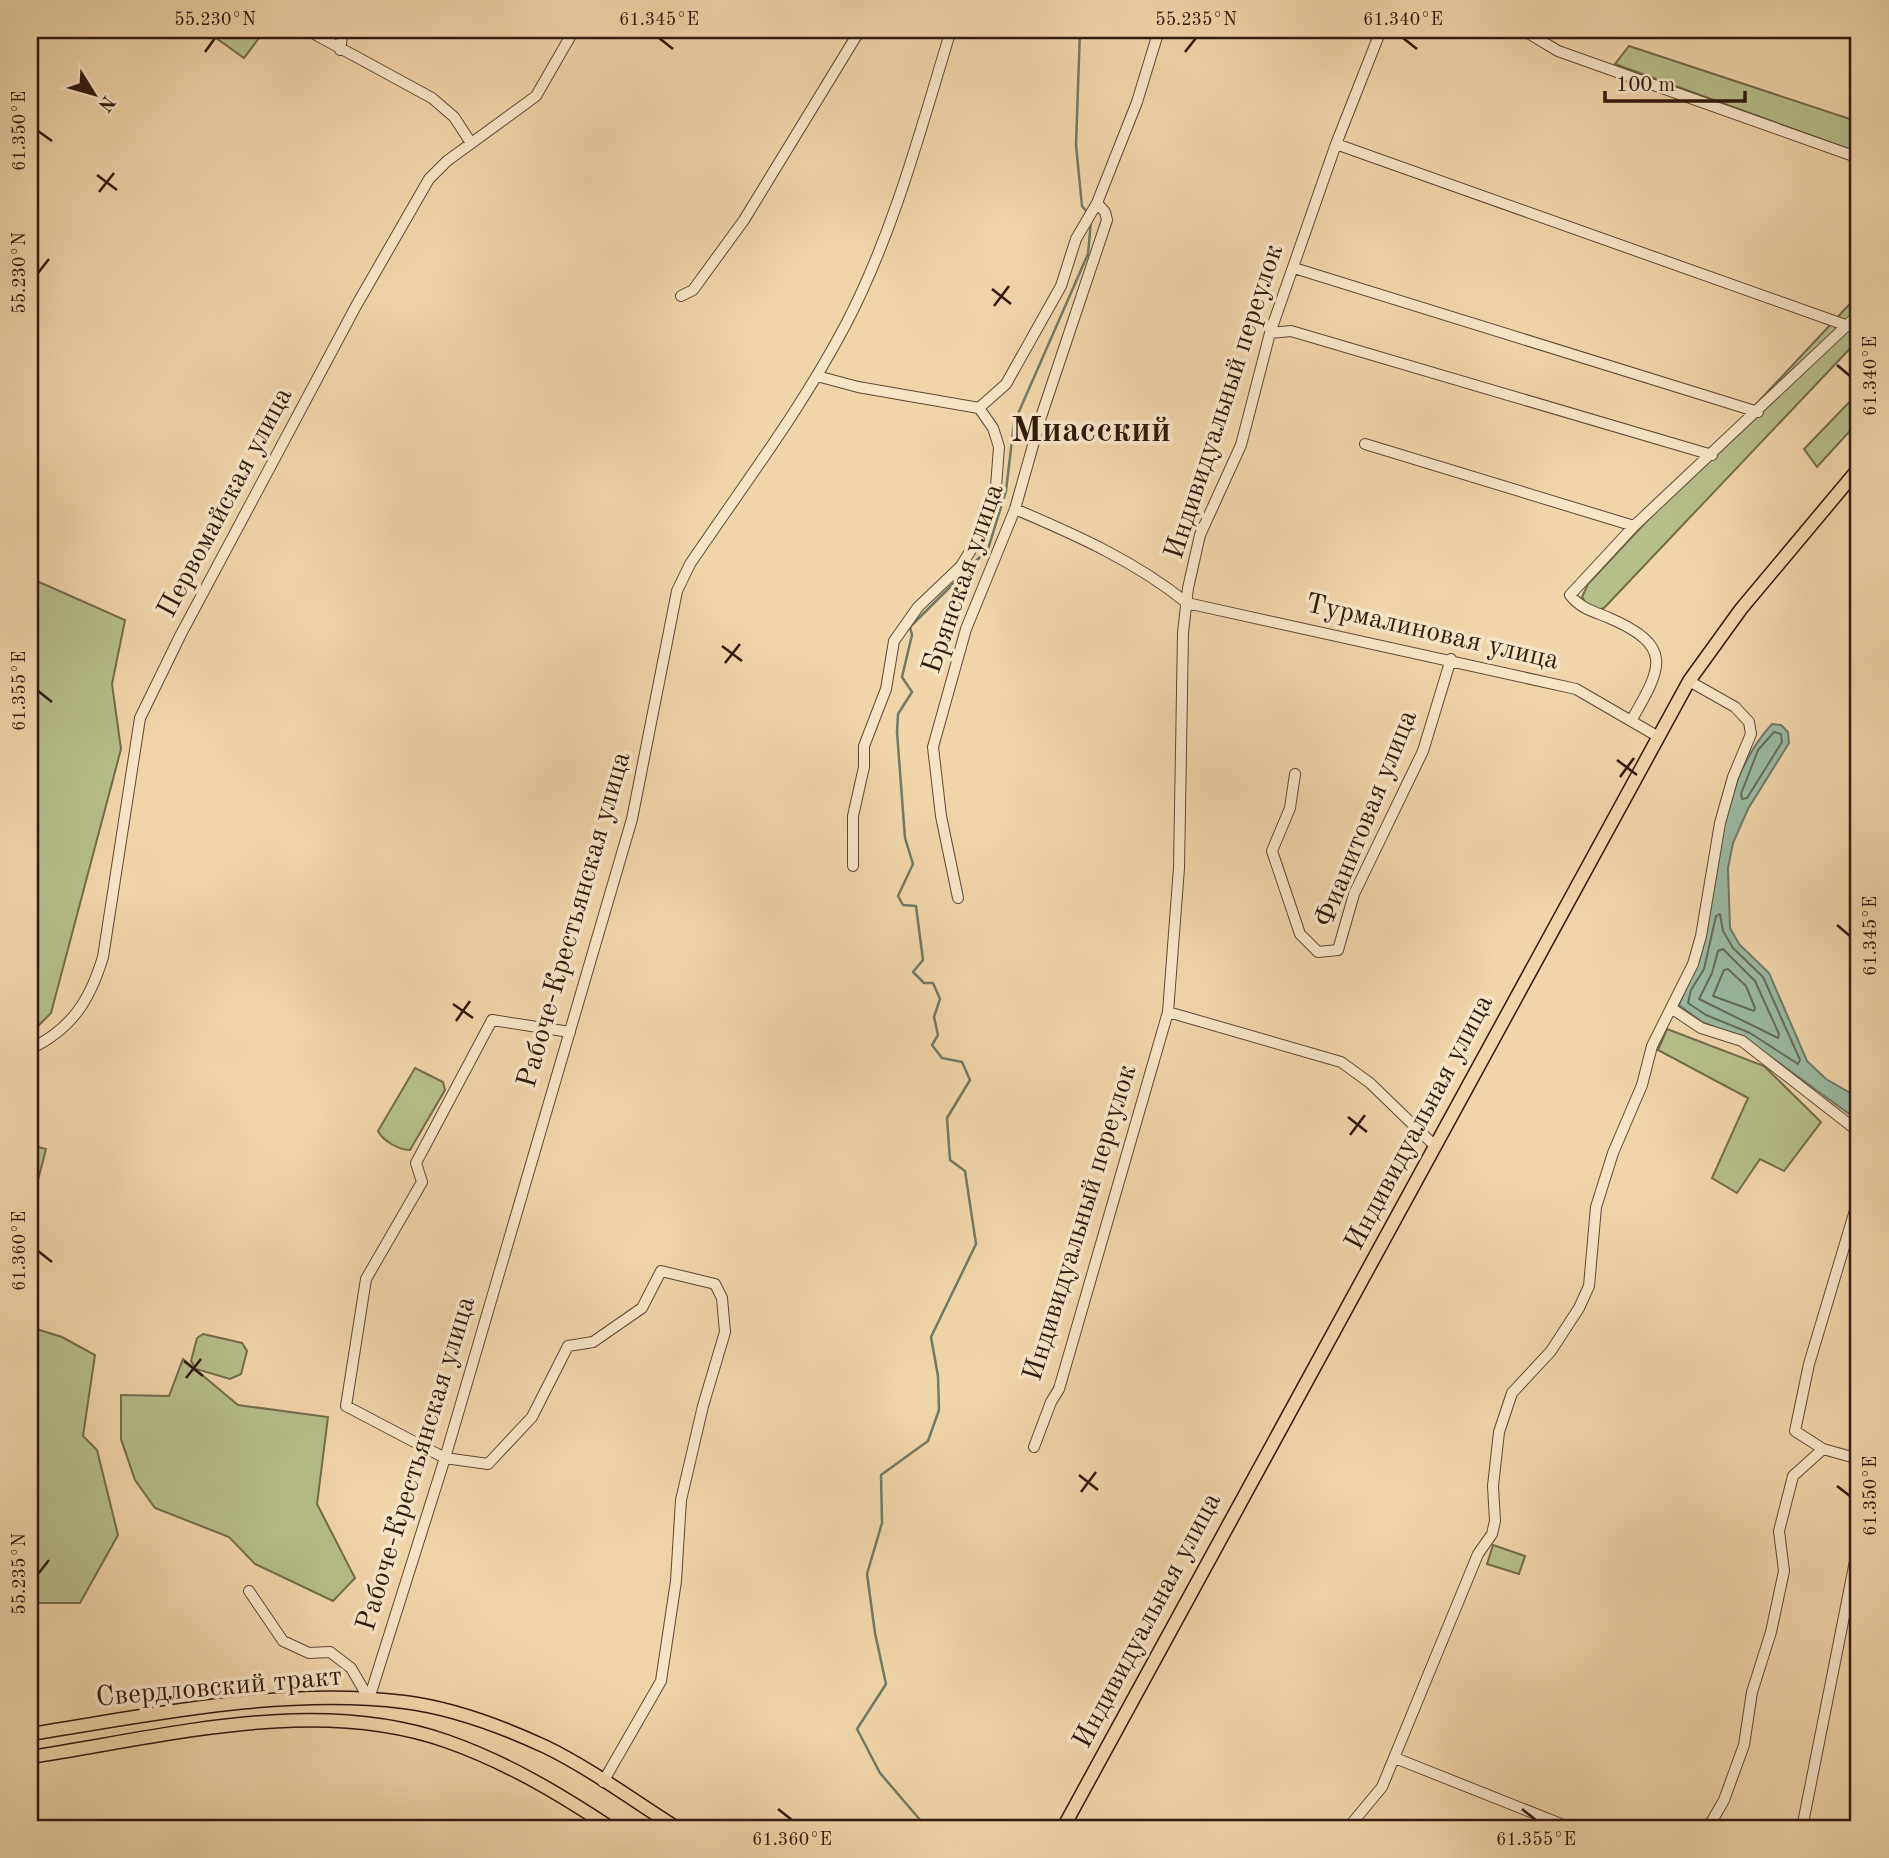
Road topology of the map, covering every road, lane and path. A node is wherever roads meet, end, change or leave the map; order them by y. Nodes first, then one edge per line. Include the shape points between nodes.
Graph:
1 (307, 30) edge
2 (343, 30) edge
3 (574, 30) edge
4 (860, 30) edge
5 (951, 30) edge
6 (1159, 30) edge
7 (1381, 30) edge
8 (1523, 30) edge
9 (340, 50) junction
10 (471, 143) junction
11 (1336, 144) junction
12 (1859, 158) edge
13 (1097, 203) junction
14 (1294, 268) junction
15 (681, 296) dead end
16 (1859, 314) edge
17 (1848, 326) junction
18 (1270, 333) junction
19 (817, 376) junction
20 (979, 408) junction
21 (1758, 412) junction
22 (1365, 444) dead end
23 (1712, 455) junction
24 (1859, 468) edge
25 (1015, 509) junction
26 (1634, 526) junction
27 (1187, 603) junction
28 (1451, 659) junction
29 (1689, 681) junction
30 (1631, 721) junction
31 (1657, 736) junction
32 (1295, 774) dead end
33 (853, 866) dead end
34 (958, 898) dead end
35 (1671, 1008) junction
36 (1168, 1012) junction
37 (570, 1032) junction
38 (30, 1049) edge
39 (1859, 1132) edge
40 (1435, 1146) junction
41 (1859, 1196) edge
42 (1034, 1447) dead end
43 (1823, 1449) junction
44 (445, 1458) junction
45 (1859, 1459) edge
46 (1859, 1541) edge
47 (249, 1591) dead end
48 (369, 1699) junction
49 (30, 1734) edge
50 (30, 1757) edge
51 (1395, 1758) junction
52 (603, 1782) junction
53 (611, 1828) edge
54 (677, 1828) edge
55 (1063, 1828) edge
56 (1348, 1828) edge
57 (1571, 1828) edge
58 (1708, 1828) edge
59 (1802, 1828) edge

1 - 9 street
2 - 9 street
3 - 10 street, Первомайская улица via 536,96
4 - 15 street via 744,220 693,290
5 - 19 street, Рабоче-Крестьянская улица via 869,276
6 - 13 street via 1137,102
7 - 11 street, Индивидуальный переулок
8 - 12 street via 1559,51
9 - 10 street via 432,98 454,117
10 - 38 street, Первомайская улица via 429,179 414,204 151,694 140,718 98,975 68,1026
11 - 14 street, Индивидуальный переулок
11 - 17 street
13 - 20 street via 1076,239 1061,286 1013,372
13 - 25 street, Брянская улица via 1107,219
14 - 18 street, Индивидуальный переулок
14 - 21 street
16 - 17 street
17 - 21 street
18 - 23 street via 1291,331
18 - 27 street, Индивидуальный переулок via 1241,445 1200,535
19 - 20 street
19 - 37 street, Рабоче-Крестьянская улица via 690,564 677,591 638,796
20 - 33 street, Брянская улица via 999,447 996,487 961,566 918,607 894,641 883,699 864,746 853,816
21 - 23 street
22 - 26 street
23 - 26 street
24 - 29 main road, Индивидуальная улица via 1741,610
25 - 27 street via 1087,540 1157,579
25 - 34 street, Брянская улица via 966,629 933,747
26 - 30 street via 1570,595 1577,605 1631,628 1654,653 1658,662 1655,679
27 - 28 street, Турмалиновая улица
27 - 36 street, Индивидуальный переулок via 1179,723 1179,868
28 - 30 street, Турмалиновая улица via 1576,689
28 - 32 street, Фианитовая улица via 1423,751 1354,894 1338,950 1318,952 1300,934 1272,851 1290,808
29 - 31 main road, Индивидуальная улица
29 - 35 street via 1735,708 1749,722 1751,734 1720,823 1693,964
30 - 31 street, Турмалиновая улица
31 - 40 main road, Индивидуальная улица
35 - 39 street via 1701,1028 1742,1041
35 - 51 street via 1652,1046 1596,1208 1589,1286 1552,1351 1512,1393 1499,1432 1492,1534 1478,1554
36 - 40 street via 1341,1062 1370,1083
36 - 42 street, Индивидуальный переулок via 1059,1389
37 - 44 street, Рабоче-Крестьянская улица
37 - 44 street via 492,1020 416,1163 422,1182 366,1279 346,1406
40 - 55 main road, Индивидуальная улица
41 - 43 street via 1809,1364 1795,1431
43 - 45 street
43 - 58 street via 1793,1476 1779,1531 1784,1572 1752,1692 1744,1745 1724,1800
44 - 48 street, Рабоче-Крестьянская улица
44 - 52 street via 488,1464 532,1417 568,1346 593,1342 642,1308 661,1271 715,1284 722,1298 724,1332 681,1500 676,1581 661,1681
46 - 59 street
47 - 48 street via 283,1641 309,1653 330,1653 351,1668
48 - 49 main road, Свердловский тракт via 229,1706
48 - 52 main road, Свердловский тракт via 420,1706 500,1728 547,1748
50 - 53 main road, Свердловский тракт via 288,1719 368,1723 443,1740 508,1766
51 - 56 street via 1377,1794
51 - 57 street
52 - 54 main road, Свердловский тракт

